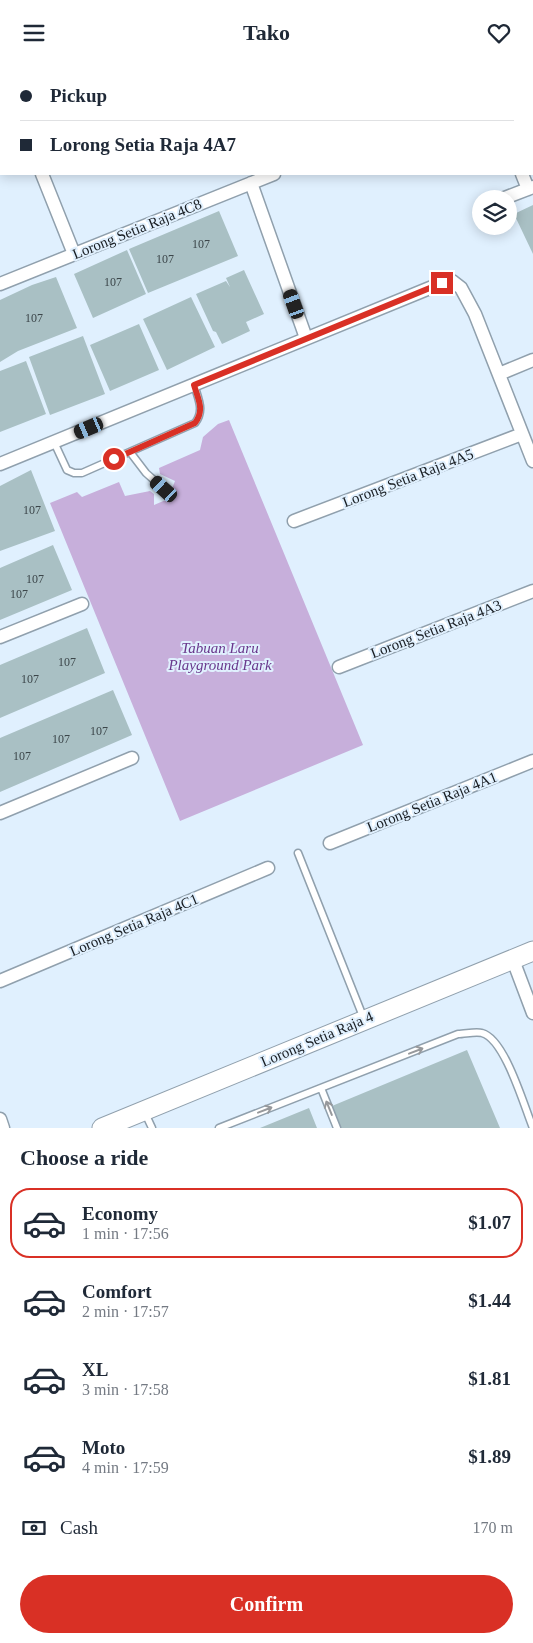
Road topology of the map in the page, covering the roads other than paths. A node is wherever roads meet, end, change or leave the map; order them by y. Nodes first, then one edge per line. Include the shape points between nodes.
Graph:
1 (42, 175) edge
2 (271, 175) edge
3 (523, 175) edge
4 (251, 183) junction
5 (531, 188) edge
6 (517, 193) edge
7 (74, 254) junction
8 (0, 284) edge
9 (306, 338) junction
10 (533, 360) edge
11 (499, 374) junction
12 (194, 385) junction
13 (522, 434) junction
14 (54, 443) junction
15 (130, 451) junction
16 (533, 461) edge
17 (0, 464) edge
18 (164, 489) dead end
19 (294, 521) dead end
20 (533, 591) edge
21 (82, 604) dead end
22 (0, 637) edge
23 (339, 667) dead end
24 (132, 759) dead end
25 (533, 761) edge
26 (0, 813) edge
27 (330, 843) dead end
28 (298, 853) dead end
29 (268, 868) dead end
30 (533, 951) edge
31 (513, 960) junction
32 (0, 981) edge
33 (533, 1013) edge
34 (364, 1019) junction
35 (321, 1088) junction
36 (0, 1119) edge
37 (148, 1119) edge
38 (3, 1128) edge
39 (102, 1128) edge
40 (219, 1128) edge
41 (336, 1128) edge
42 (533, 1128) edge

1 - 7 street
2 - 4 street, Lorong Setia Raja 4C8
3 - 5 street
4 - 7 street, Lorong Setia Raja 4C8
4 - 9 street
5 - 6 street
7 - 8 street, Lorong Setia Raja 4C8
9 - 11 street via 452,281 461,288 476,314
9 - 12 street
10 - 11 street
11 - 13 street
12 - 14 street
12 - 15 lane via 201,406 201,416 195,423
13 - 16 street
13 - 19 street, Lorong Setia Raja 4A5
14 - 15 lane via 67,470 74,473 82,473
14 - 17 street
15 - 18 lane via 146,473
20 - 23 street, Lorong Setia Raja 4A3
21 - 22 street
24 - 26 street
25 - 27 street, Lorong Setia Raja 4A1
28 - 34 lane
29 - 32 street, Lorong Setia Raja 4C1
30 - 31 street, Lorong Setia Raja 4
31 - 33 street
31 - 34 street, Lorong Setia Raja 4
34 - 37 street, Lorong Setia Raja 4
40 -> 35 lane
41 -> 35 lane
35 -> 42 lane via 458,1034 482,1033 496,1043 506,1059
36 - 38 street
37 - 39 street, Lorong Setia Raja 4

